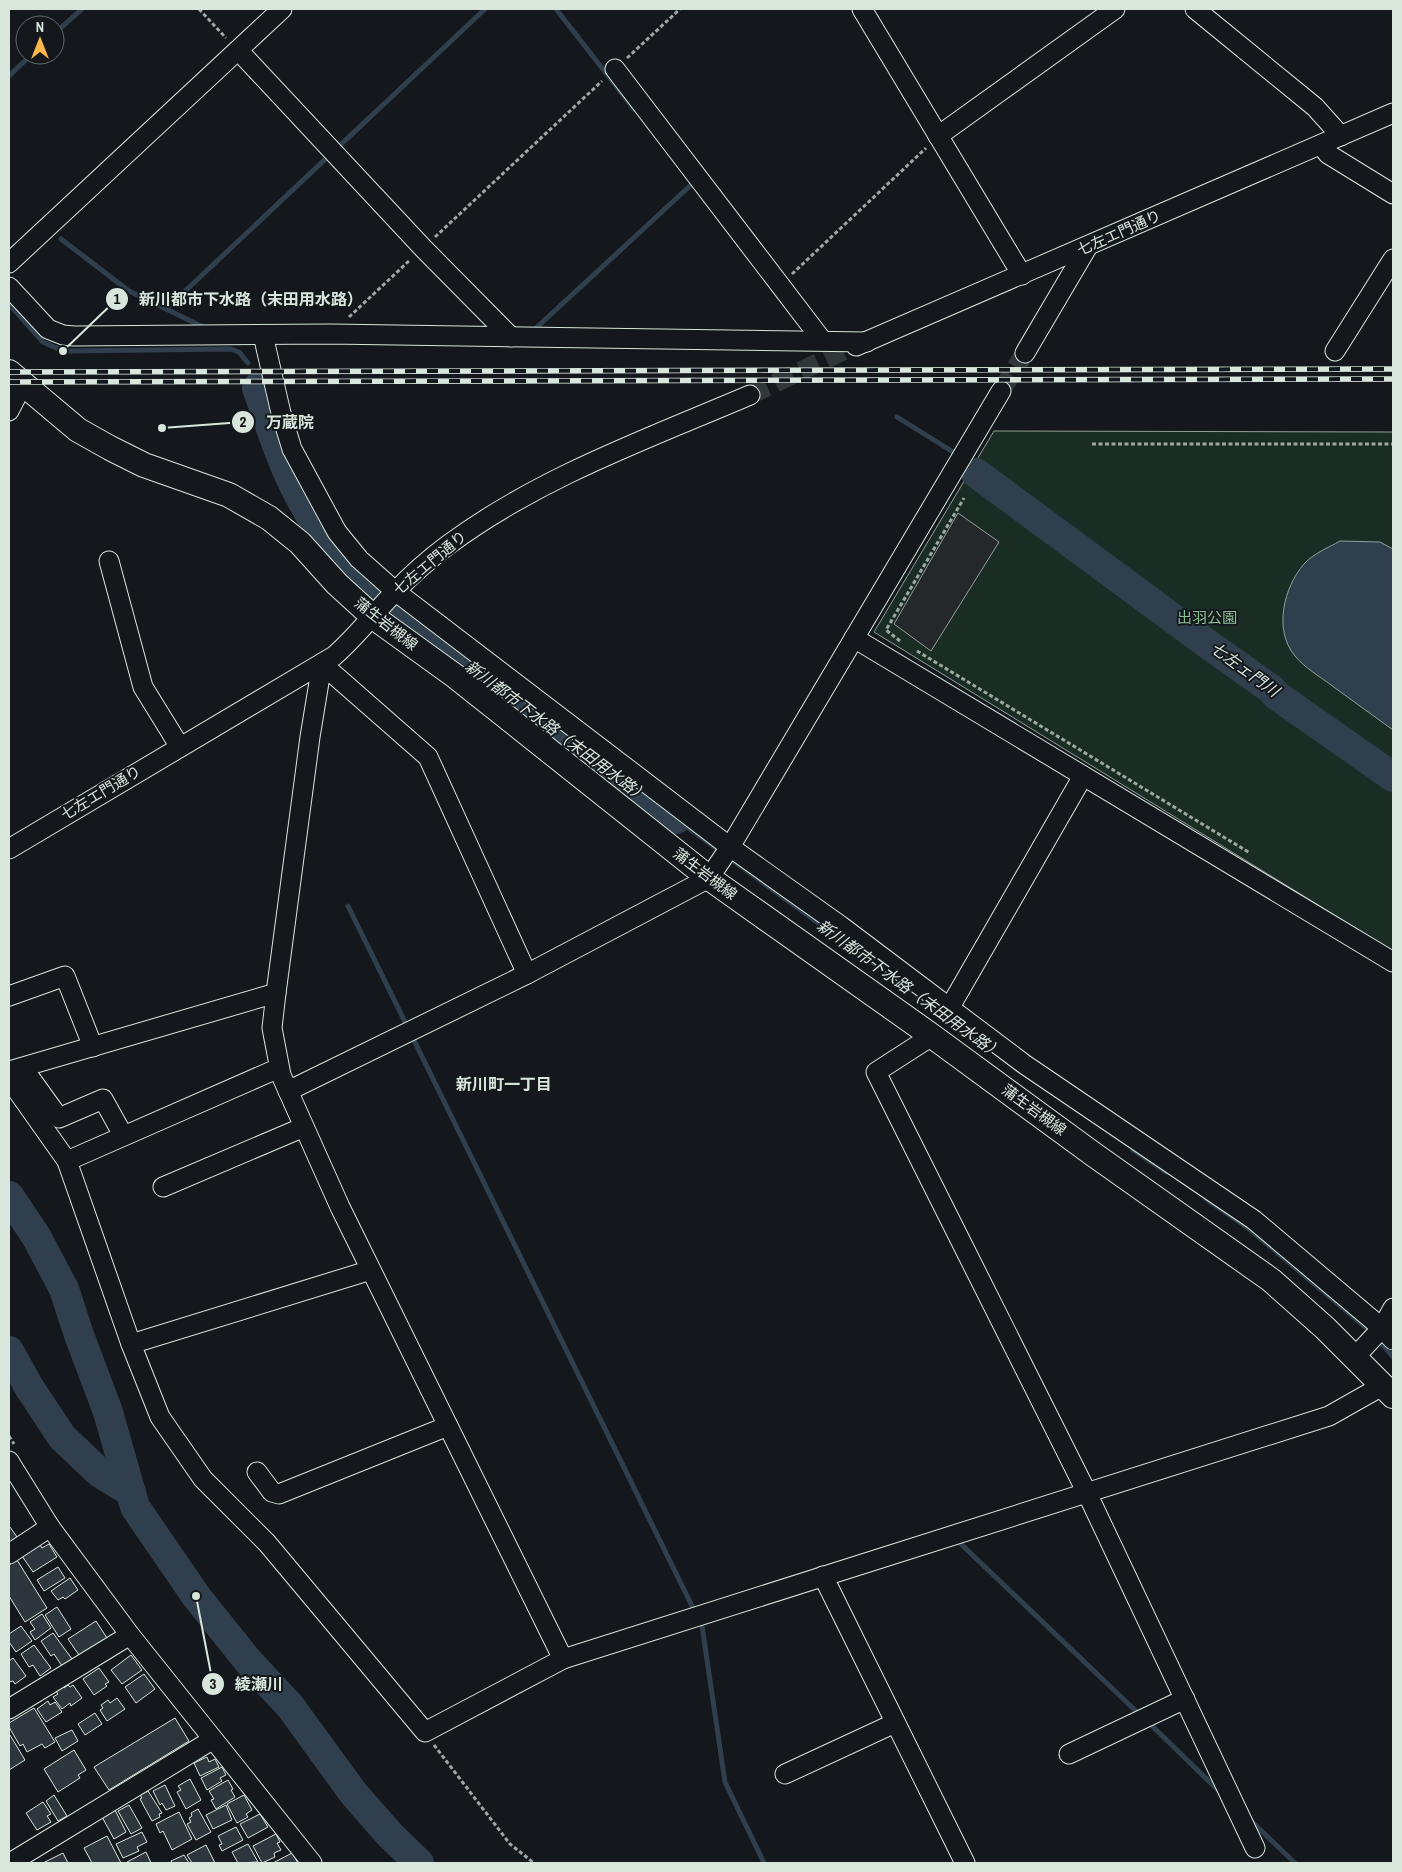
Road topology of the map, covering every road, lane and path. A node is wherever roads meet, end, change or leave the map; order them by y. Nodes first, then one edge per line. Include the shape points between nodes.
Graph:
1 (200, 9) edge
2 (282, 9) edge
3 (680, 9) edge
4 (862, 9) edge
5 (1114, 9) edge
6 (1195, 9) edge
7 (238, 50) junction
8 (615, 69) junction
9 (1393, 113) edge
10 (938, 136) junction
11 (1340, 136) junction
12 (1321, 145) junction
13 (1393, 194) edge
14 (1088, 246) junction
15 (423, 248) junction
16 (1393, 259) edge
17 (9, 263) edge
18 (1022, 275) junction
19 (780, 285) junction
20 (9, 286) edge
21 (330, 334) junction
22 (263, 335) junction
23 (511, 337) junction
24 (822, 340) junction
25 (867, 342) junction
26 (843, 352) tunnel mouth
27 (1335, 352) dead end
28 (1025, 353) tunnel mouth
29 (16, 378) edge
30 (1001, 391) tunnel mouth
31 (750, 395) tunnel mouth
32 (9, 412) edge
33 (1092, 444) dead end
34 (1393, 444) edge
35 (964, 498) dead end
36 (109, 561) dead end
37 (395, 591) junction
38 (372, 616) junction
39 (854, 638) junction
40 (900, 641) dead end
41 (917, 651) dead end
42 (322, 664) junction
43 (180, 747) junction
44 (1082, 776) junction
45 (730, 847) junction
46 (9, 848) edge
47 (1257, 858) dead end
48 (709, 878) junction
49 (1393, 962) edge
50 (527, 974) junction
51 (276, 993) junction
52 (9, 996) edge
53 (950, 1007) junction
54 (932, 1036) junction
55 (93, 1047) junction
56 (14, 1072) edge
57 (283, 1078) junction
58 (304, 1127) junction
59 (123, 1135) junction
60 (67, 1161) junction
61 (163, 1187) dead end
62 (371, 1270) junction
63 (1393, 1308) edge
64 (1388, 1334) edge
65 (131, 1344) junction
66 (1354, 1358) junction
67 (1388, 1391) edge
68 (448, 1426) junction
69 (9, 1461) edge
70 (257, 1472) dead end
71 (1087, 1493) junction
72 (50, 1527) junction
73 (9, 1554) edge
74 (823, 1576) junction
75 (130, 1635) junction
76 (563, 1658) junction
77 (1185, 1699) junction
78 (9, 1709) edge
79 (895, 1723) junction
80 (425, 1732) junction
81 (212, 1740) junction
82 (1069, 1754) dead end
83 (785, 1774) dead end
84 (1255, 1848) dead end
85 (10, 1863) edge
86 (312, 1863) edge
87 (534, 1863) edge
88 (965, 1863) edge

1 - 7 path
2 - 7 street
3 - 8 path
4 - 10 street
5 - 10 street
6 - 11 street via 1315,107
7 - 15 street
7 - 17 street
8 - 15 path
8 - 19 street
9 - 11 street, 七左エ門通り
10 - 18 street
10 - 19 path
11 - 12 street, 七左エ門通り
12 - 13 street via 1328,154
12 - 14 street, 七左エ門通り
14 - 18 street, 七左エ門通り
14 - 28 street
15 - 21 path
15 - 23 street
16 - 27 street
18 - 25 street, 七左エ門通り
19 - 24 street
20 - 22 street via 48,329 63,335
21 - 22 street
21 - 23 street
22 - 37 street via 292,449 337,532 359,559
23 - 24 street
24 - 25 street
25 - 26 street, 七左エ門通り
29 - 32 street
29 - 38 main road, 蒲生岩槻線 via 78,430 110,448 144,465 229,496 269,518 300,543
30 - 39 street
31 - 37 street, 七左エ門通り via 544,486 454,541
33 - 34 path
35 - 40 path via 886,630
36 - 43 street via 143,688
37 - 38 street, 七左エ門通り
37 - 45 street
38 - 42 street, 七左エ門通り via 348,644
38 - 48 main road, 蒲生岩槻線 via 455,676
39 - 44 street
39 - 45 street
41 - 47 path
42 - 43 street, 七左エ門通り
42 - 50 street via 428,757
42 - 51 street
43 - 46 street, 七左エ門通り
44 - 49 street
44 - 53 street
45 - 48 street
45 - 53 street
48 - 50 street
48 - 54 main road, 蒲生岩槻線
50 - 57 street
51 - 55 street
51 - 57 street via 272,1028
52 - 55 street via 65,976
53 - 64 street via 1024,1064 1254,1220
54 - 66 main road, 蒲生岩槻線 via 1271,1280
54 - 71 street via 876,1072
55 - 56 street
56 - 59 street via 59,1118 102,1099
56 - 60 street
57 - 58 street
57 - 59 street
58 - 61 street
58 - 62 street
59 - 60 street
60 - 65 street
62 - 65 street
62 - 68 street
63 - 64 street
64 - 66 street
65 - 80 street via 160,1417 203,1479 267,1543
66 - 67 main road, 蒲生岩槻線
67 - 71 street via 1329,1416
68 - 70 street via 279,1494 272,1492
68 - 76 street
69 - 72 street
71 - 74 street
71 - 77 street
72 - 73 street
72 - 75 street
74 - 76 street
74 - 79 street
75 - 78 street
75 - 81 street
76 - 80 street
77 - 82 street
77 - 84 street
79 - 83 street
79 - 88 street
80 - 87 path via 510,1844
81 - 85 street
81 - 86 street

